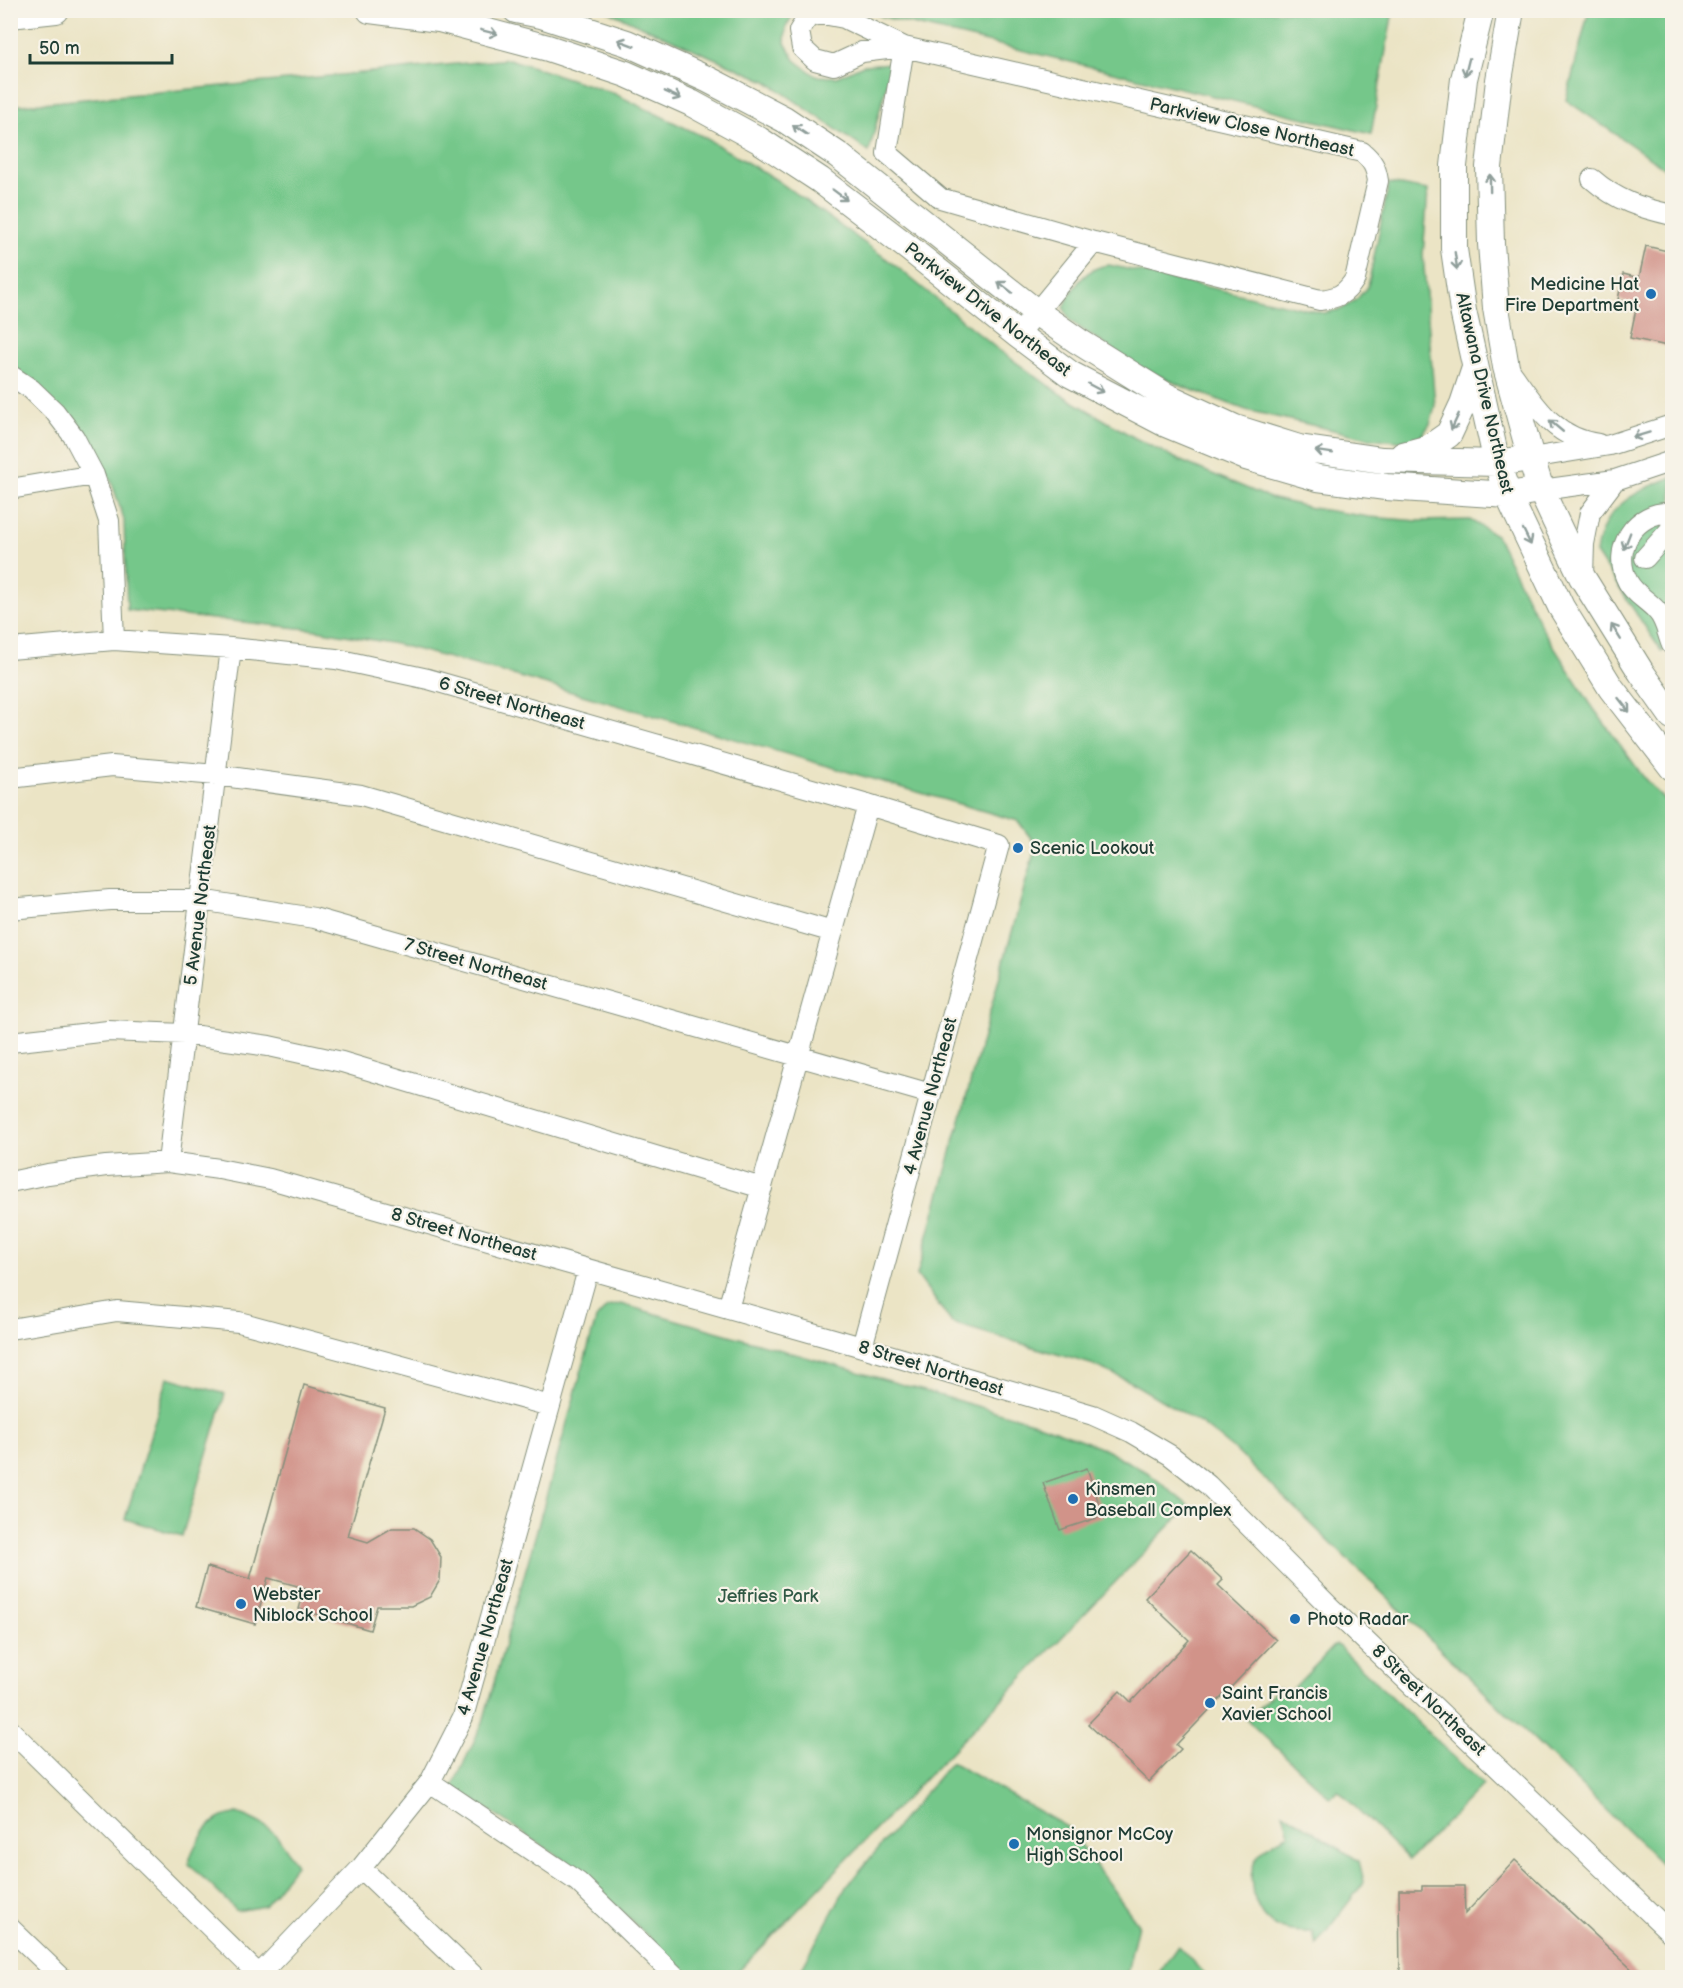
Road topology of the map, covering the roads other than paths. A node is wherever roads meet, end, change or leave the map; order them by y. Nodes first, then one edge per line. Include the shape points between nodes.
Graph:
1 (56, 10) edge
2 (370, 10) edge
3 (516, 10) edge
4 (1481, 10) edge
5 (1511, 10) edge
6 (10, 15) edge
7 (904, 46) junction
8 (1592, 179) dead end
9 (1672, 215) edge
10 (1094, 242) junction
11 (1036, 312) junction
12 (1017, 335) junction
13 (1506, 367) junction
14 (1475, 368) junction
15 (10, 375) edge
16 (1672, 425) edge
17 (1610, 445) junction
18 (1531, 458) junction
19 (1382, 460) junction
20 (1672, 461) edge
21 (1497, 463) junction
22 (94, 475) junction
23 (1615, 480) junction
24 (10, 489) edge
25 (1541, 490) junction
26 (1508, 495) junction
27 (1672, 514) edge
28 (1672, 524) edge
29 (1645, 558) dead end
30 (1582, 578) junction
31 (114, 640) junction
32 (1672, 645) edge
33 (231, 648) junction
34 (10, 649) edge
35 (1672, 716) edge
36 (1672, 767) edge
37 (216, 775) junction
38 (10, 778) edge
39 (868, 805) junction
40 (999, 845) joint
41 (200, 900) junction
42 (10, 909) edge
43 (833, 932) junction
44 (184, 1034) junction
45 (10, 1042) edge
46 (799, 1056) junction
47 (931, 1094) junction
48 (168, 1162) junction
49 (10, 1182) edge
50 (762, 1188) junction
51 (588, 1270) junction
52 (728, 1309) junction
53 (10, 1329) edge
54 (861, 1347) junction
55 (550, 1406) junction
56 (10, 1730) edge
57 (430, 1782) junction
58 (361, 1868) junction
59 (10, 1928) edge
60 (1672, 1934) edge
61 (57, 1976) edge
62 (259, 1976) edge
63 (476, 1977) edge
64 (677, 1977) edge

1 - 6 main road
2 -> 12 main road, Parkview Drive Northeast via 439,19 548,48 626,74 691,103 759,140 820,180
11 -> 3 main road, Parkview Drive Northeast via 837,155 784,119 627,43
4 -> 14 main road, Altawana Drive Northeast via 1464,80 1454,165 1454,249
13 -> 5 main road, Altawana Drive Northeast via 1495,298 1489,166
7 - 7 street, Parkview Close Northeast via 844,18 823,14 808,17 799,31 802,48 815,60 834,65 862,52
7 - 10 street via 887,153 940,198
7 - 10 street, Parkview Close Northeast via 1362,152 1376,168 1378,181 1355,279 1336,298 1320,300
8 - 9 street via 1621,200
10 - 11 street
11 - 12 street
19 -> 11 main road, Parkview Drive Northeast via 1299,448 1235,428 1166,396
12 -> 26 main road, Parkview Drive Northeast via 1070,374 1166,424 1246,457 1318,478 1386,488
17 -> 13 street via 1583,442 1562,432 1542,415
13 - 18 main road, Altawana Drive Northeast
14 -> 19 main road via 1449,434 1429,448
14 - 21 main road, Altawana Drive Northeast
15 - 22 street via 55,412
16 -> 17 street, Parkview Drive Northeast
17 - 18 street, Parkview Drive Northeast
18 - 21 main road, Parkview Drive Northeast
18 - 25 main road, Altawana Drive Northeast
19 - 21 main road, Parkview Drive Northeast
20 - 23 street, Parkview Drive Northeast
21 - 26 main road, Altawana Drive Northeast
22 - 24 street
22 - 31 street via 109,522
23 - 25 street, Parkview Drive Northeast
23 - 30 street via 1590,513
25 - 26 main road, Parkview Drive Northeast
25 - 30 main road, Altawana Drive Northeast
26 -> 36 main road, Altawana Drive Northeast via 1561,607 1611,688
27 -> 32 street via 1655,514 1636,524 1626,540 1622,561 1629,585 1659,612
28 - 29 street
35 -> 30 main road, Altawana Drive Northeast
31 - 33 street, 6 Street Northeast
31 - 34 street, 6 Street Northeast
33 - 37 street, 5 Avenue Northeast
33 - 39 street, 6 Street Northeast via 336,659 428,678
37 - 38 street via 112,766
37 - 41 street, 5 Avenue Northeast
37 - 43 street via 361,795
39 - 40 street, 6 Street Northeast
39 - 43 street
40 - 47 street, 4 Avenue Northeast
41 - 42 street, 7 Street Northeast via 110,900
41 - 44 street, 5 Avenue Northeast
41 - 46 street, 7 Street Northeast via 314,918
43 - 46 street
44 - 45 street via 108,1030
44 - 48 street, 5 Avenue Northeast
44 - 50 street via 269,1046 342,1062
46 - 47 street, 7 Street Northeast
46 - 50 street
47 - 54 street, 4 Avenue Northeast
48 - 49 street, 8 Street Northeast via 106,1166
48 - 51 street, 8 Street Northeast via 270,1179
50 - 52 street
51 - 52 street, 8 Street Northeast
51 - 55 street, 4 Avenue Northeast
52 - 54 street, 8 Street Northeast
53 - 55 street via 117,1311 239,1322
54 - 60 street, 8 Street Northeast via 1093,1415 1170,1455 1208,1485
55 - 57 street, 4 Avenue Northeast via 462,1718
56 - 62 street
57 - 58 street, 4 Avenue Northeast
57 - 64 street via 578,1882
58 - 62 street, 4 Avenue Northeast
58 - 63 street
59 - 61 street

